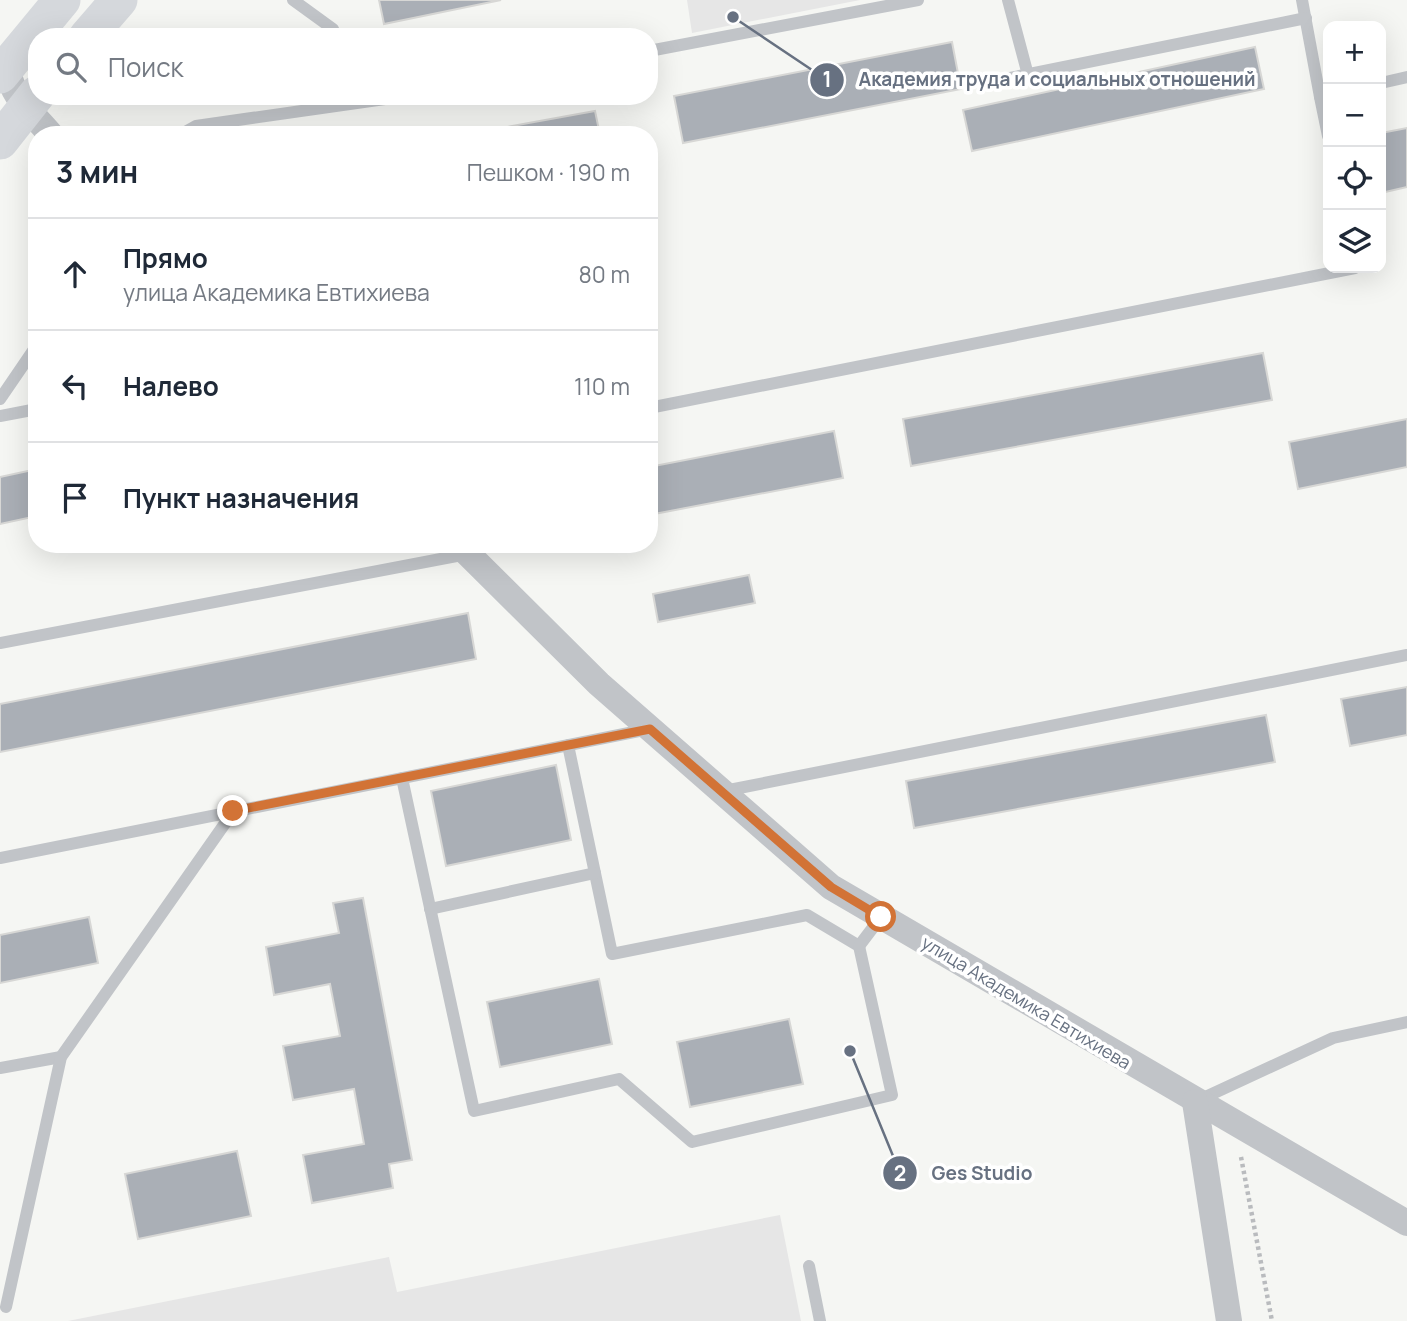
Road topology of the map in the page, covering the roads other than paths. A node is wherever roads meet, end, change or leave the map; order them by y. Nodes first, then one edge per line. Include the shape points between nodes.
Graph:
1 (62, 0) edge
2 (119, 0) edge
3 (293, 0) edge
4 (918, 0) edge
5 (1008, 0) edge
6 (1302, 0) edge
7 (1306, 18) junction
8 (39, 28) edge
9 (94, 28) edge
10 (332, 28) edge
11 (28, 41) edge
12 (658, 49) edge
13 (4, 70) edge
14 (1028, 75) junction
15 (1407, 76) edge
16 (990, 82) dead end
17 (1386, 82) edge
18 (1323, 92) edge
19 (28, 99) edge
20 (28, 105) edge
21 (35, 105) edge
22 (332, 105) edge
23 (46, 126) edge
24 (202, 126) edge
25 (0, 141) edge
26 (1330, 273) edge
27 (28, 358) edge
28 (0, 399) edge
29 (658, 406) edge
30 (28, 411) edge
31 (0, 416) edge
32 (443, 553) edge
33 (467, 553) edge
34 (0, 643) edge
35 (1407, 655) edge
36 (650, 729) junction
37 (568, 745) junction
38 (402, 778) junction
39 (722, 792) junction
40 (233, 811) junction
41 (0, 858) edge
42 (595, 873) junction
43 (430, 908) junction
44 (881, 917) junction
45 (859, 946) junction
46 (1407, 1022) edge
47 (61, 1057) junction
48 (0, 1068) edge
49 (1195, 1102) junction
50 (1407, 1223) edge
51 (809, 1266) dead end
52 (6, 1307) dead end
53 (820, 1321) edge
54 (1229, 1321) edge

1 - 8 main road
2 - 9 main road
3 - 10 lane
4 - 12 lane
5 - 14 lane
6 - 7 lane
7 - 14 lane
7 - 18 lane
11 - 13 main road
13 - 19 street via 14,94
14 - 16 lane
15 - 17 lane
20 - 25 main road
21 - 23 street
22 - 24 lane
26 - 29 lane
27 - 28 lane
30 - 31 lane
32 - 34 lane
33 - 36 street, улица Академика Евтихиева
35 - 39 lane
36 - 37 lane
36 - 39 street, улица Академика Евтихиева
37 - 38 lane
37 - 42 lane
38 - 40 lane
38 - 43 lane
39 - 44 street, улица Академика Евтихиева via 831,887
40 - 41 lane
40 - 47 lane
42 - 43 lane
42 - 45 lane via 612,954 807,915
43 - 45 lane via 474,1111 619,1079 692,1142 892,1095
44 - 45 lane
44 - 49 street, улица Академика Евтихиева
46 - 49 lane via 1334,1038
47 - 48 lane
47 - 52 lane
49 - 50 street, улица Академика Евтихиева
49 - 54 street
51 - 53 lane

